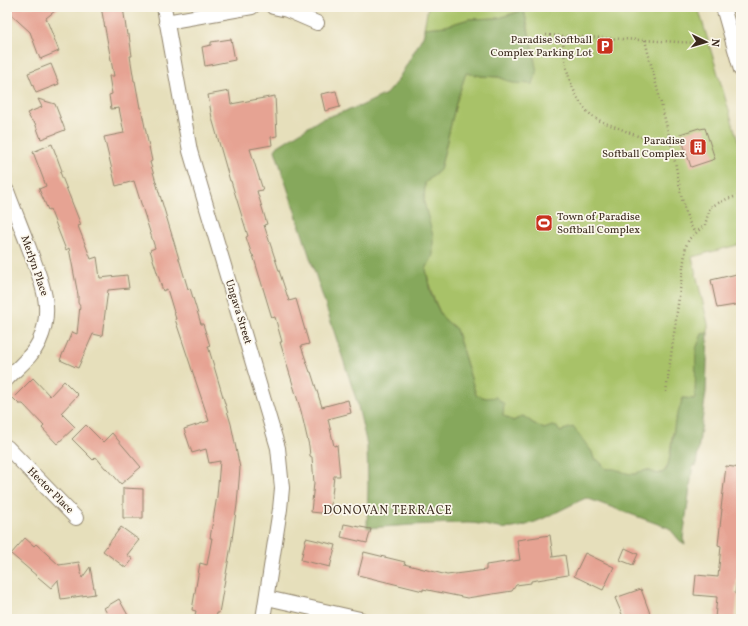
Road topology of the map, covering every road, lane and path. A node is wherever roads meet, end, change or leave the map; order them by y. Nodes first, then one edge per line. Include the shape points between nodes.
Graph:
1 (164, 7) edge
2 (252, 7) edge
3 (273, 7) edge
4 (723, 7) edge
5 (166, 22) junction
6 (317, 22) dead end
7 (546, 35) dead end
8 (563, 36) junction
9 (731, 36) junction
10 (645, 40) junction
11 (741, 70) edge
12 (669, 137) junction
13 (7, 191) edge
14 (741, 195) edge
15 (695, 233) junction
16 (7, 379) edge
17 (666, 392) dead end
18 (7, 448) edge
19 (76, 518) dead end
20 (267, 598) junction
21 (263, 619) edge
22 (360, 619) edge

1 - 5 street, Ungava Street
2 - 5 street
3 - 6 street
4 - 9 street
5 - 20 street, Ungava Street via 190,151 278,448 282,488
7 - 8 path
8 - 10 path
8 - 12 path via 567,73 579,100 591,115 644,138 653,140
9 - 10 path via 698,43
9 - 11 street
10 - 12 path
12 - 15 path via 686,214
13 - 16 street, Merlyn Place via 43,286 47,308 39,342 32,354
14 - 15 path via 710,207 705,225
15 - 17 path via 689,238 686,246
18 - 19 street, Hector Place
20 - 21 street, Ungava Street
20 - 22 street

